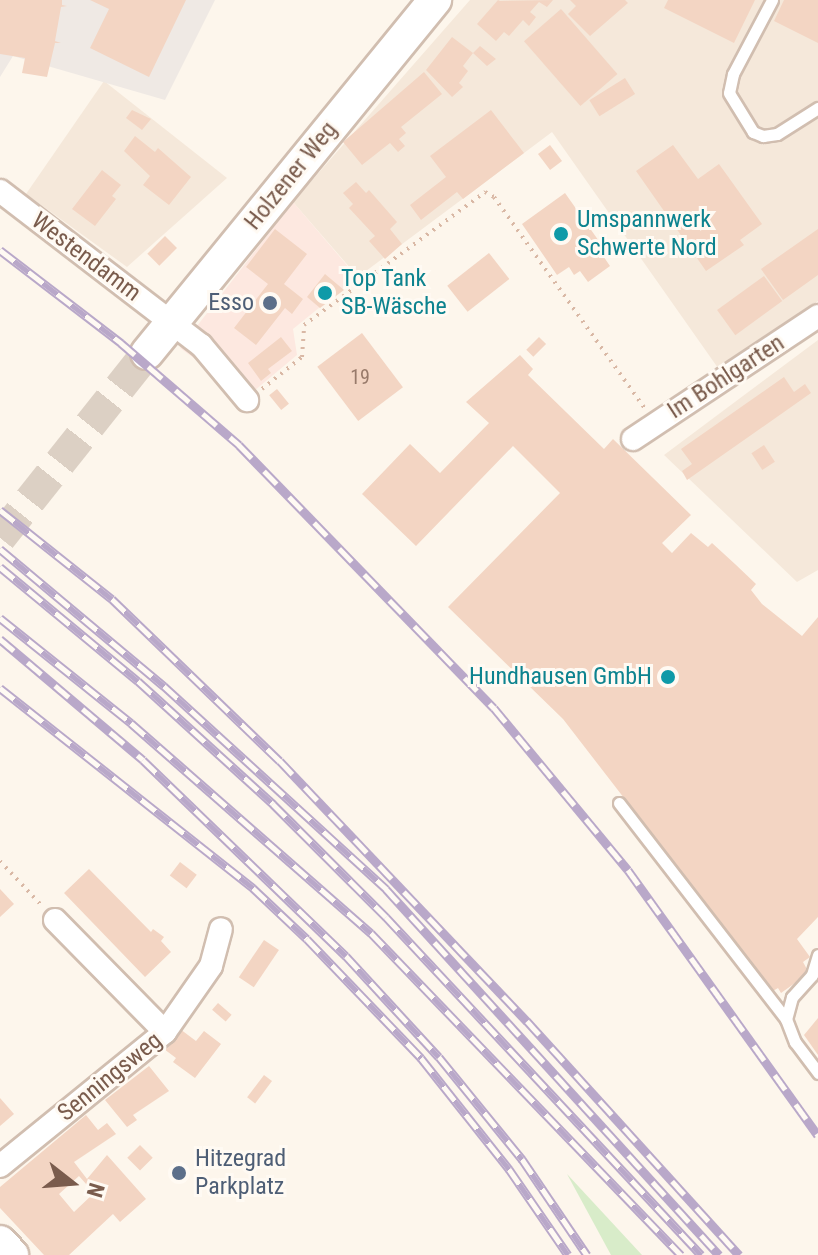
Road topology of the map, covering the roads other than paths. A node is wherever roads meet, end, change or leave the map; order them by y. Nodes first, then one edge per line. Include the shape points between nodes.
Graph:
1 (435, 0) edge
2 (772, 0) edge
3 (818, 108) edge
4 (0, 191) edge
5 (818, 316) edge
6 (171, 323) junction
7 (147, 353) tunnel mouth
8 (247, 400) road end
9 (633, 439) dead end
10 (619, 803) dead end
11 (55, 920) road end
12 (221, 929) dead end
13 (818, 955) edge
14 (786, 1019) junction
15 (165, 1032) junction
16 (818, 1073) edge
17 (0, 1166) edge
18 (0, 1242) edge
19 (12, 1255) edge

1 - 6 main road, Holzener Weg
2 - 3 lane via 733,74 729,93 753,132 763,136 777,134
4 - 6 street, Westendamm
5 - 9 street, Im Bohlgarten
6 - 7 main road, Holzener Weg
6 - 8 street, Westendamm via 201,345
10 - 14 lane
11 - 15 street
12 - 15 street, Senningsweg via 211,966
13 - 14 lane via 812,975 792,997
14 - 16 lane
15 - 17 street, Senningsweg
18 - 19 main road

